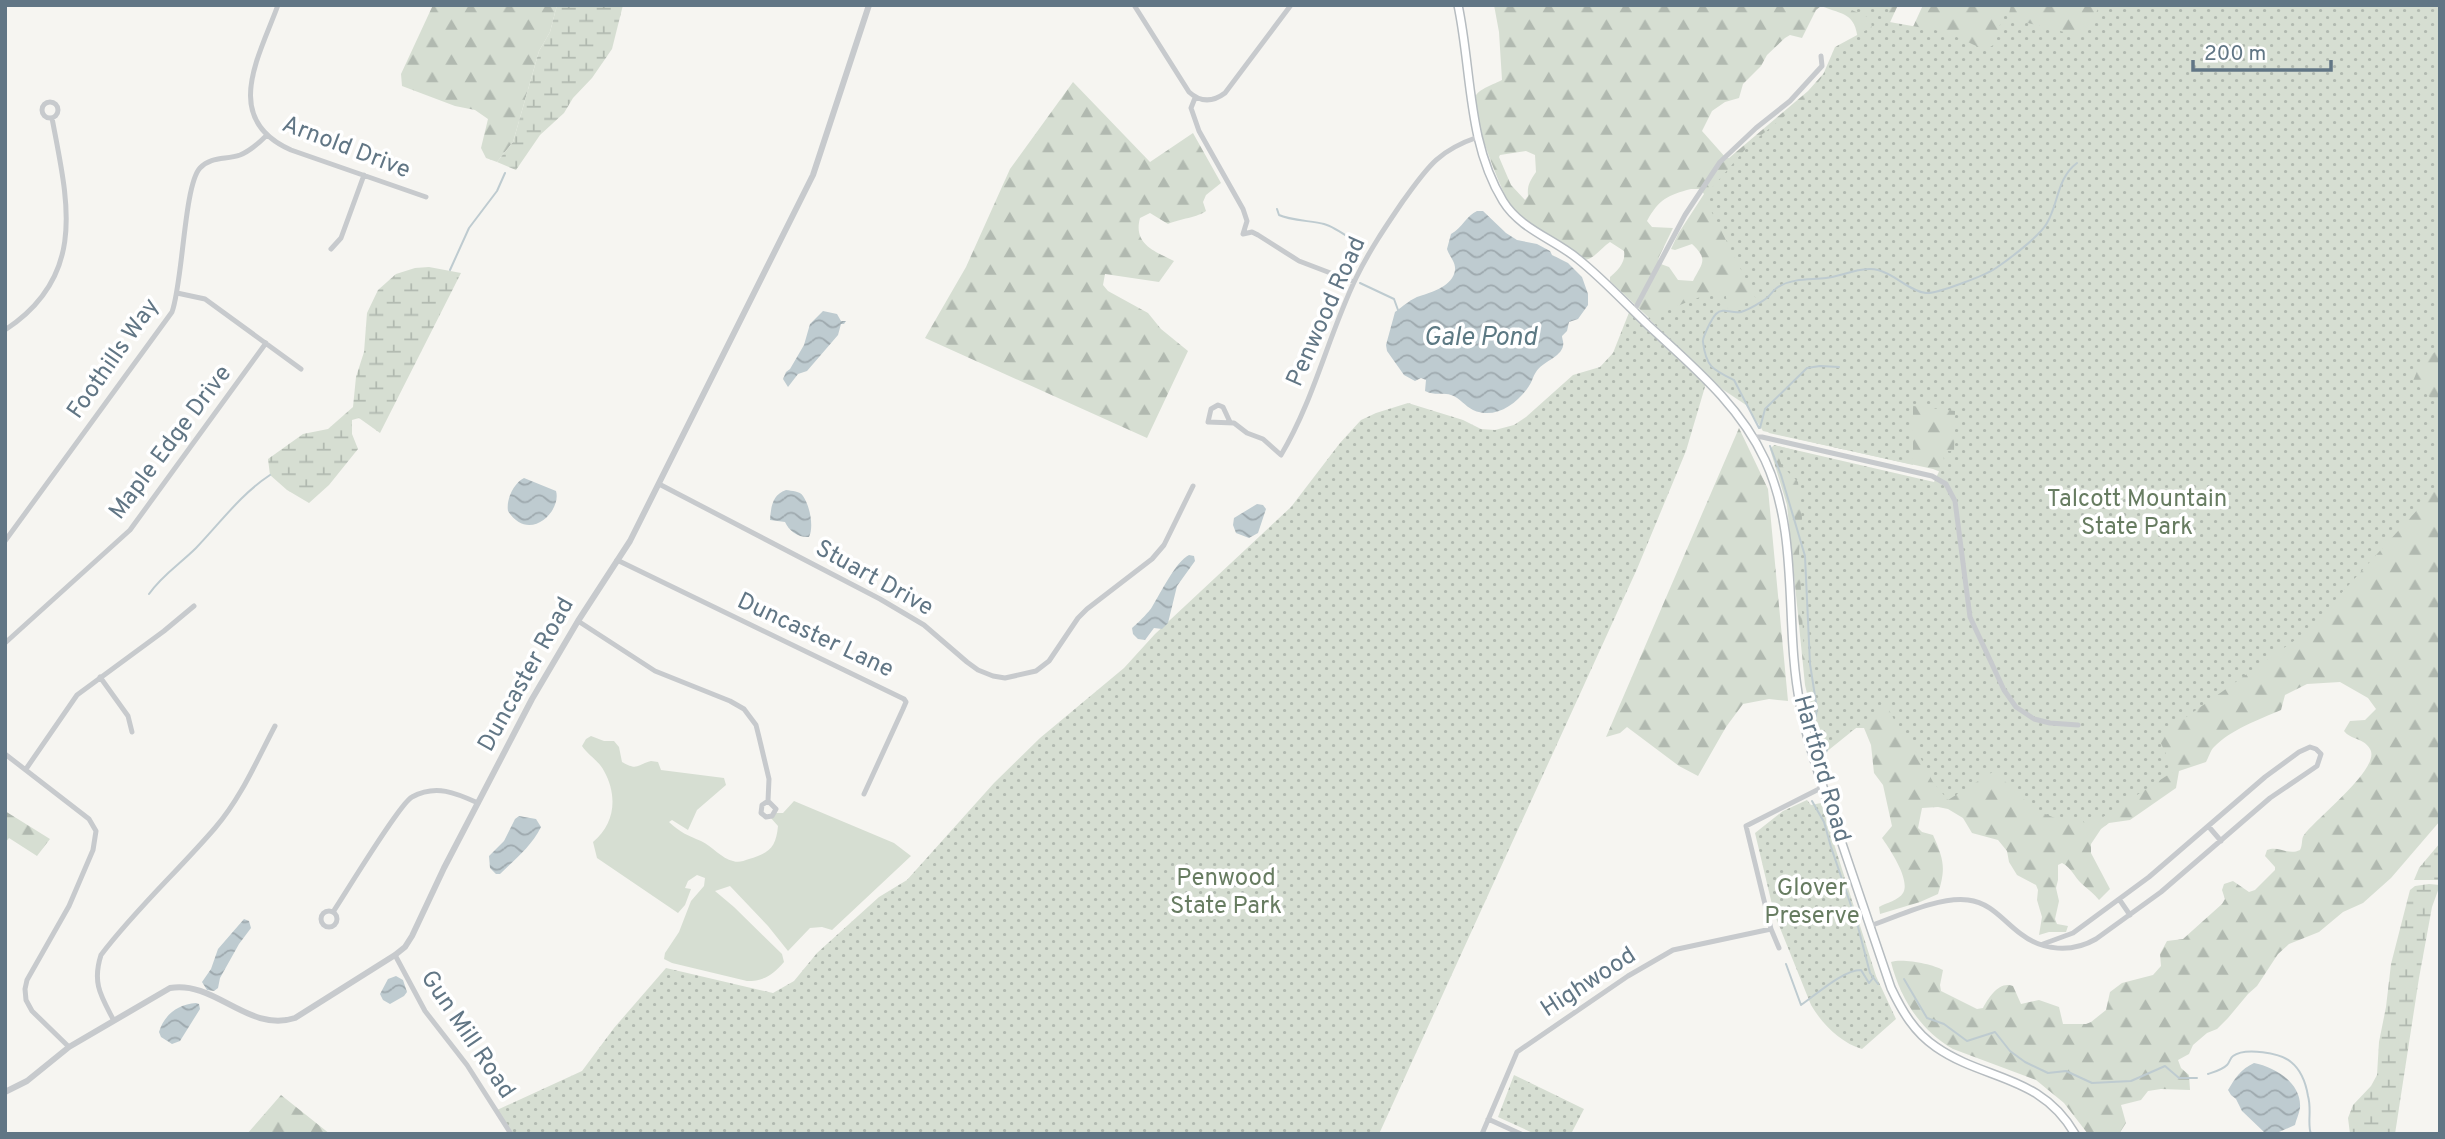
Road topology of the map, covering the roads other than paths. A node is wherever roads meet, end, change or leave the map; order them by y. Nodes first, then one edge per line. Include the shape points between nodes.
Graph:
1 (278, 5) edge
2 (869, 5) edge
3 (1134, 5) edge
4 (1291, 5) edge
5 (1458, 5) edge
6 (1821, 56) dead end
7 (1195, 98) junction
8 (52, 118) dead end
9 (267, 135) junction
10 (1478, 137) junction
11 (364, 175) junction
12 (426, 197) dead end
13 (331, 249) dead end
14 (1354, 282) junction
15 (177, 293) junction
16 (1634, 312) junction
17 (5, 330) edge
18 (266, 343) junction
19 (301, 369) dead end
20 (1230, 422) dead end
21 (1754, 437) junction
22 (659, 484) junction
23 (1193, 486) dead end
24 (5, 541) edge
25 (617, 560) junction
26 (194, 606) dead end
27 (578, 621) junction
28 (5, 643) edge
29 (100, 677) junction
30 (2078, 725) dead end
31 (275, 726) dead end
32 (131, 732) dead end
33 (5, 754) edge
34 (26, 769) junction
35 (1823, 787) junction
36 (864, 794) dead end
37 (768, 801) dead end
38 (478, 803) junction
39 (2209, 827) junction
40 (2221, 841) junction
41 (2119, 899) junction
42 (333, 912) dead end
43 (2130, 915) junction
44 (1870, 926) junction
45 (1770, 929) junction
46 (2043, 944) junction
47 (1779, 948) dead end
48 (395, 954) junction
49 (113, 1019) junction
50 (69, 1047) junction
51 (5, 1092) edge
52 (1488, 1119) junction
53 (511, 1134) edge
54 (1482, 1134) edge
55 (1521, 1134) edge
56 (2074, 1134) edge

1 - 9 street, Arnold Drive via 250,83 252,111
2 - 22 street, Duncaster Road via 813,174
3 - 7 street
4 - 7 street via 1225,93 1212,100
5 - 10 main road, Hartford Road
6 - 16 street via 1822,66 1798,94 1720,162 1685,215
7 - 14 street via 1191,108 1199,131 1243,209 1247,221 1243,234 1252,232 1299,261
8 - 17 street via 66,195 66,238 45,291
9 - 11 street, Arnold Drive via 291,149
9 - 15 street, Foothills Way via 238,155 208,161 194,175
10 - 14 street, Penwood Road via 1428,165
10 - 16 main road, Hartford Road via 1497,191 1511,212 1576,257
11 - 12 street, Arnold Drive
11 - 13 street via 341,238
14 - 20 street, Penwood Road via 1304,410 1281,455 1263,439
15 - 18 street via 205,299
15 - 24 street, Foothills Way via 166,321
16 - 21 main road, Hartford Road via 1724,398
18 - 19 street
18 - 28 street, Maple Edge Drive via 130,530
21 - 30 street via 1932,476 1946,484 1955,500 1970,617 2004,690 2016,707 2034,719
21 - 35 main road, Hartford Road via 1783,517 1797,685
22 - 23 street, Stuart Drive via 881,600 924,625 978,670 1005,678 1036,671 1049,662 1078,618 1152,559 1172,533
22 - 25 street, Duncaster Road
25 - 27 street, Duncaster Road
25 - 36 street, Duncaster Lane via 904,699
26 - 29 street
27 - 37 street via 655,671 744,709 756,725 769,779
27 - 38 street, Duncaster Road
29 - 32 street via 128,716
29 - 34 street via 72,701
31 - 49 street via 216,827 101,956 98,989
33 - 34 street
34 - 50 street via 89,819 96,831 93,850 69,906 26,985 32,1011
35 - 44 main road, Hartford Road
35 - 45 street via 1746,826
38 - 42 street via 436,789 409,798
38 - 48 street, Duncaster Road via 412,936
39 - 40 street
39 - 40 street via 2265,776 2306,748 2319,750 2317,765
39 - 41 street
40 - 43 street
41 - 43 street
41 - 46 street via 2073,933
43 - 46 street via 2082,946 2062,949
44 - 46 street via 1940,903 1969,900 1993,909 2020,934
44 - 56 main road, Hartford Road via 1891,988 1914,1028 1948,1055 2030,1089 2059,1112
45 - 47 street
45 - 52 street, Highwood via 1673,950 1609,989 1517,1052
48 - 49 street, Duncaster Road via 284,1022 258,1019 180,986
48 - 53 street, Gun Mill Road via 425,1011
49 - 50 street, Duncaster Road
50 - 51 street, Duncaster Road
52 - 54 street, Highwood
52 - 55 street

